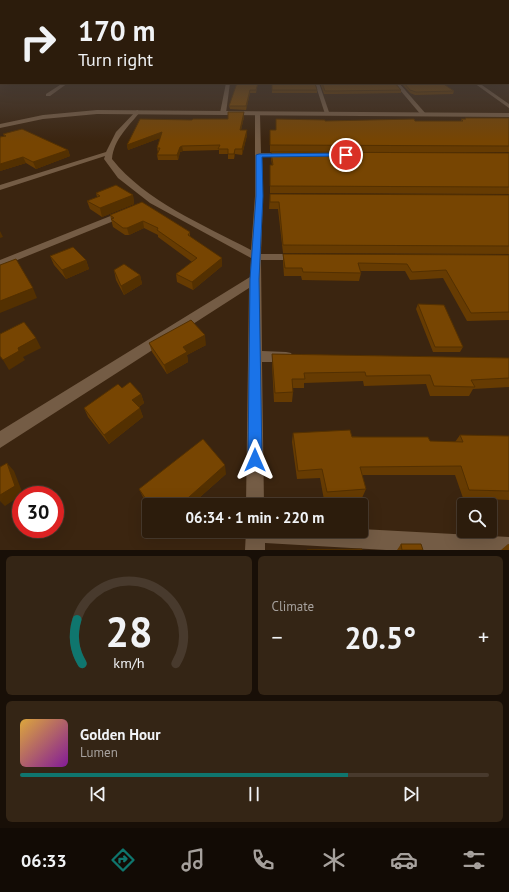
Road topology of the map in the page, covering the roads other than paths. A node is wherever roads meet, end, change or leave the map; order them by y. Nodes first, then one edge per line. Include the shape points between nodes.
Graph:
1 (56, 90) edge
2 (227, 90) edge
3 (319, 90) edge
4 (402, 90) edge
5 (486, 90) edge
6 (48, 95) dead end
7 (509, 106) edge
8 (137, 112) junction
9 (222, 113) junction
10 (257, 114) junction
11 (328, 114) junction
12 (424, 115) junction
13 (509, 115) edge
14 (0, 126) edge
15 (108, 153) junction
16 (259, 155) junction
17 (298, 155) edge
18 (0, 188) edge
19 (132, 210) edge
20 (256, 257) junction
21 (303, 257) edge
22 (0, 264) edge
23 (255, 279) junction
24 (254, 356) junction
25 (301, 357) edge
26 (0, 440) edge
27 (255, 498) edge
28 (256, 538) edge
29 (509, 547) edge

1 - 6 street
2 - 9 street
3 - 11 street
4 - 12 street
5 - 7 street
8 - 9 street
8 - 14 street via 68,114
8 - 15 street via 115,139
9 - 10 street
10 - 11 street
10 - 16 street
11 - 12 street
12 - 13 street
15 - 18 street
15 - 20 street via 112,167 150,203
16 - 17 street
16 - 20 street via 263,196
19 - 22 street
20 - 21 street
20 - 23 street
23 - 24 street
23 - 26 street
24 - 25 street
24 - 27 street
28 - 29 street

